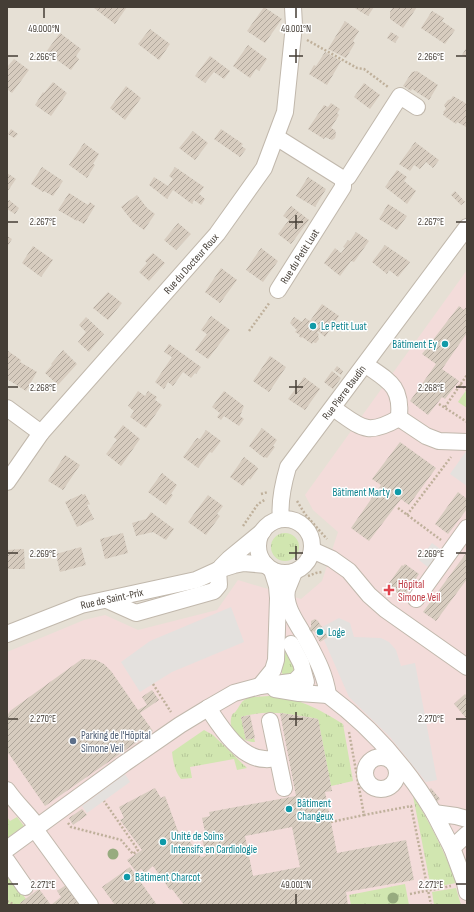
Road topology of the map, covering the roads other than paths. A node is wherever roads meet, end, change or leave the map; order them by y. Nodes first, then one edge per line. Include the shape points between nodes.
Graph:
1 (293, 7) edge
2 (417, 107) dead end
3 (276, 137) junction
4 (343, 179) junction
5 (467, 227) edge
6 (278, 290) road end
7 (366, 365) junction
8 (7, 408) edge
9 (333, 408) junction
10 (400, 418) junction
11 (41, 433) junction
12 (464, 442) edge
13 (7, 482) edge
14 (281, 519) junction
15 (467, 528) edge
16 (263, 530) junction
17 (312, 550) junction
18 (269, 567) junction
19 (218, 570) junction
20 (294, 572) junction
21 (416, 599) dead end
22 (277, 620) junction
23 (7, 634) edge
24 (296, 638) junction
25 (467, 667) edge
26 (303, 673) junction
27 (260, 686) junction
28 (320, 694) junction
29 (208, 708) junction
30 (270, 721) dead end
31 (277, 757) junction
32 (284, 788) dead end
33 (7, 790) edge
34 (434, 813) junction
35 (467, 820) edge
36 (36, 827) junction
37 (467, 834) edge
38 (452, 848) junction
39 (7, 849) edge
40 (7, 861) edge
41 (466, 886) edge
42 (25, 887) dead end
43 (90, 905) edge

1 - 3 street, Rue du Docteur Roux via 294,25 285,112
2 - 4 street via 400,96 348,177
3 - 4 street
3 - 11 street, Rue du Docteur Roux via 264,168 217,234
4 - 6 street, Rue du Petit Luat via 343,187
5 - 7 street, Rue Pierre Baudin
7 - 9 street, Rue Pierre Baudin
7 - 10 street via 392,383 398,395
8 - 11 street
9 - 10 street via 364,428 390,424
9 - 14 street, Rue Pierre Baudin via 288,467 283,483
10 - 12 street via 426,436 439,441
11 - 13 street, Rue du Docteur Roux
14 - 16 street
14 - 17 street via 294,521 304,527 312,542
15 - 21 street
16 - 18 street via 258,549
16 - 19 street, Rue de Saint-Prix
17 - 20 street via 305,565
17 - 25 street via 332,559 349,571 369,596 386,610
18 - 19 street, Rue de Saint-Prix via 244,563
18 - 20 street via 277,572
18 - 22 street via 277,586
19 - 23 street, Rue de Saint-Prix via 196,580 82,605
20 - 24 street via 287,596
22 - 24 street
22 - 27 street via 276,660 273,670
24 - 26 street
24 - 28 street via 320,665 326,681
26 - 27 street via 296,681
26 - 28 street via 306,682
27 - 28 street
27 - 29 street via 234,692
28 - 34 street via 356,716 394,759
29 - 31 street via 224,733 254,758 266,760
29 - 36 street via 151,745
30 - 31 street
31 - 32 street
33 - 36 street
34 - 35 street
34 - 38 street
36 - 39 street
36 - 43 street
37 - 38 street
38 - 41 street
40 - 42 street

